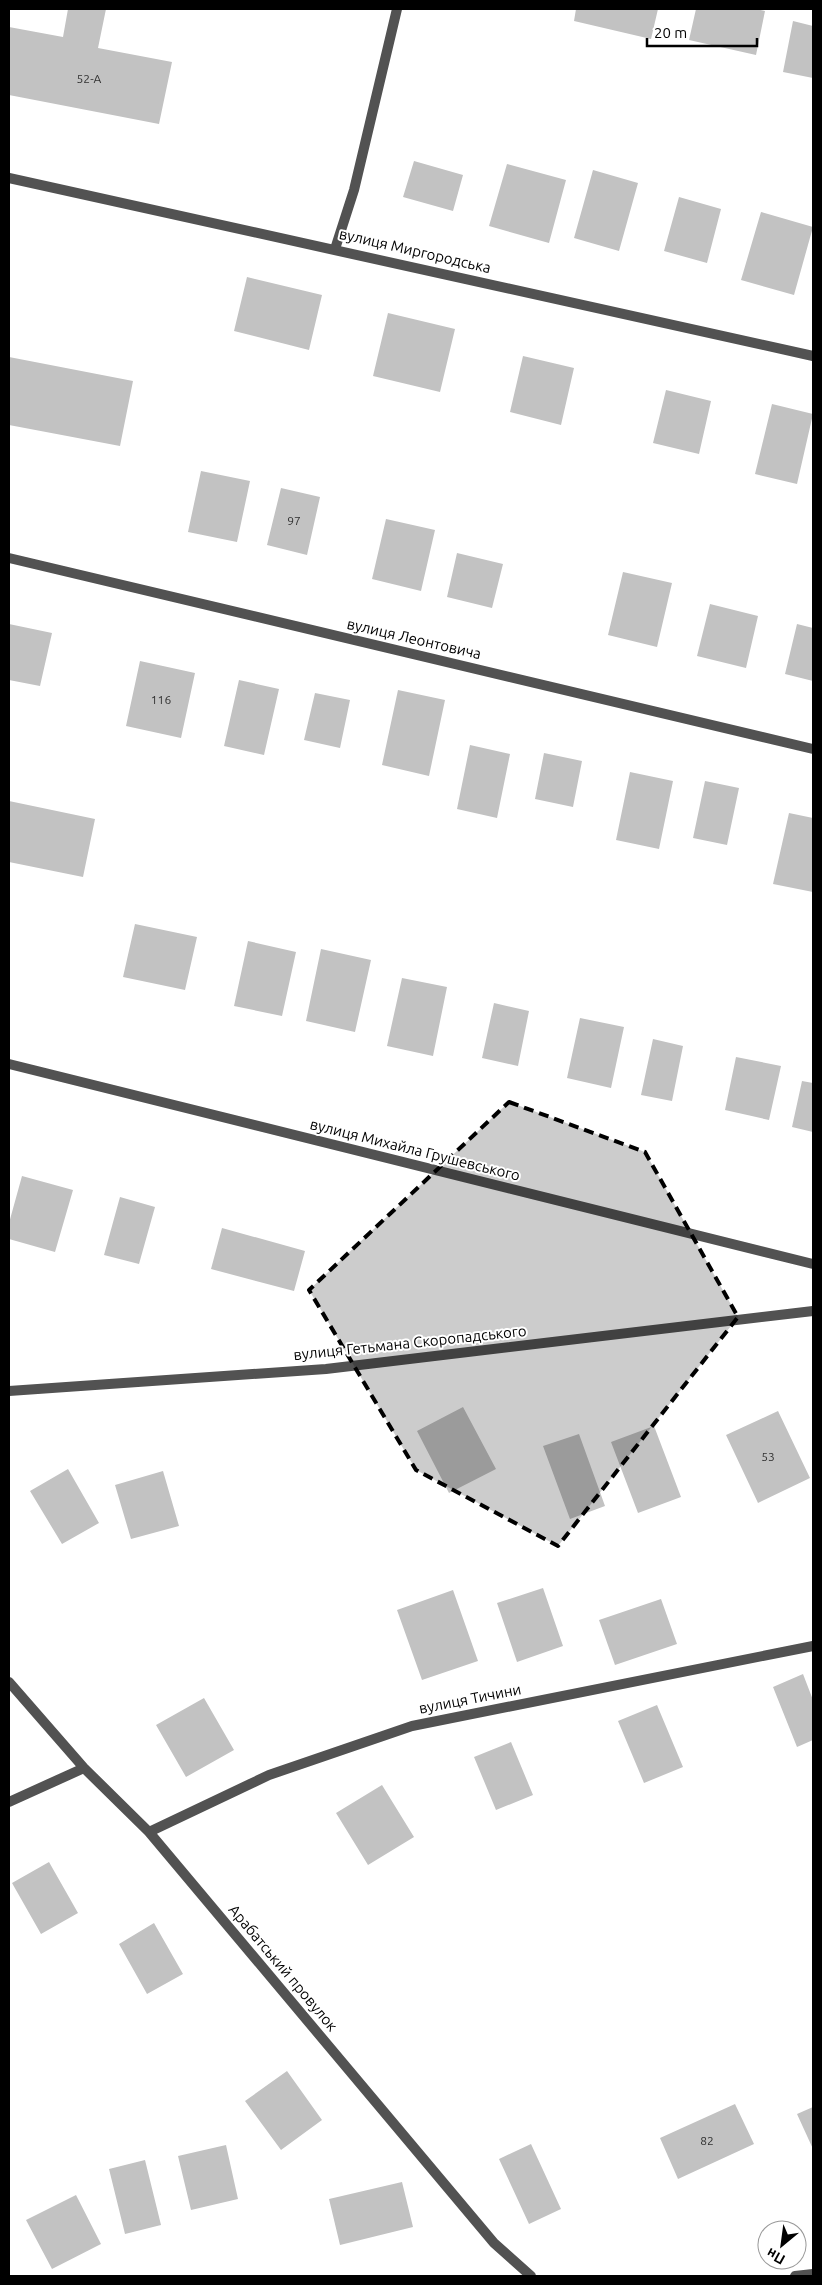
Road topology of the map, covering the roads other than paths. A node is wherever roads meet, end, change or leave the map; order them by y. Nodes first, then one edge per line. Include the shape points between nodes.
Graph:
1 (397, 9) edge
2 (9, 178) edge
3 (335, 248) junction
4 (813, 356) edge
5 (9, 558) edge
6 (813, 749) edge
7 (9, 1064) edge
8 (813, 1264) edge
9 (813, 1311) edge
10 (9, 1391) edge
11 (813, 1646) edge
12 (9, 1682) edge
13 (84, 1768) junction
14 (9, 1802) edge
15 (149, 1832) junction
16 (813, 2274) edge
17 (531, 2276) edge
18 (795, 2276) edge

1 - 3 street via 354,190
2 - 3 street, вулиця Миргородська
3 - 4 street, вулиця Миргородська
5 - 6 street, вулиця Леонтовича
7 - 8 street, вулиця Михайла Грушевського
9 - 10 street, вулиця Гетьмана Скоропадського via 326,1369
11 - 15 street, вулиця Тичини via 412,1726 269,1775
12 - 13 street, Арабатський провулок
13 - 14 street
13 - 15 street, Арабатський провулок
15 - 17 street, Арабатський провулок via 494,2243
16 - 18 street

